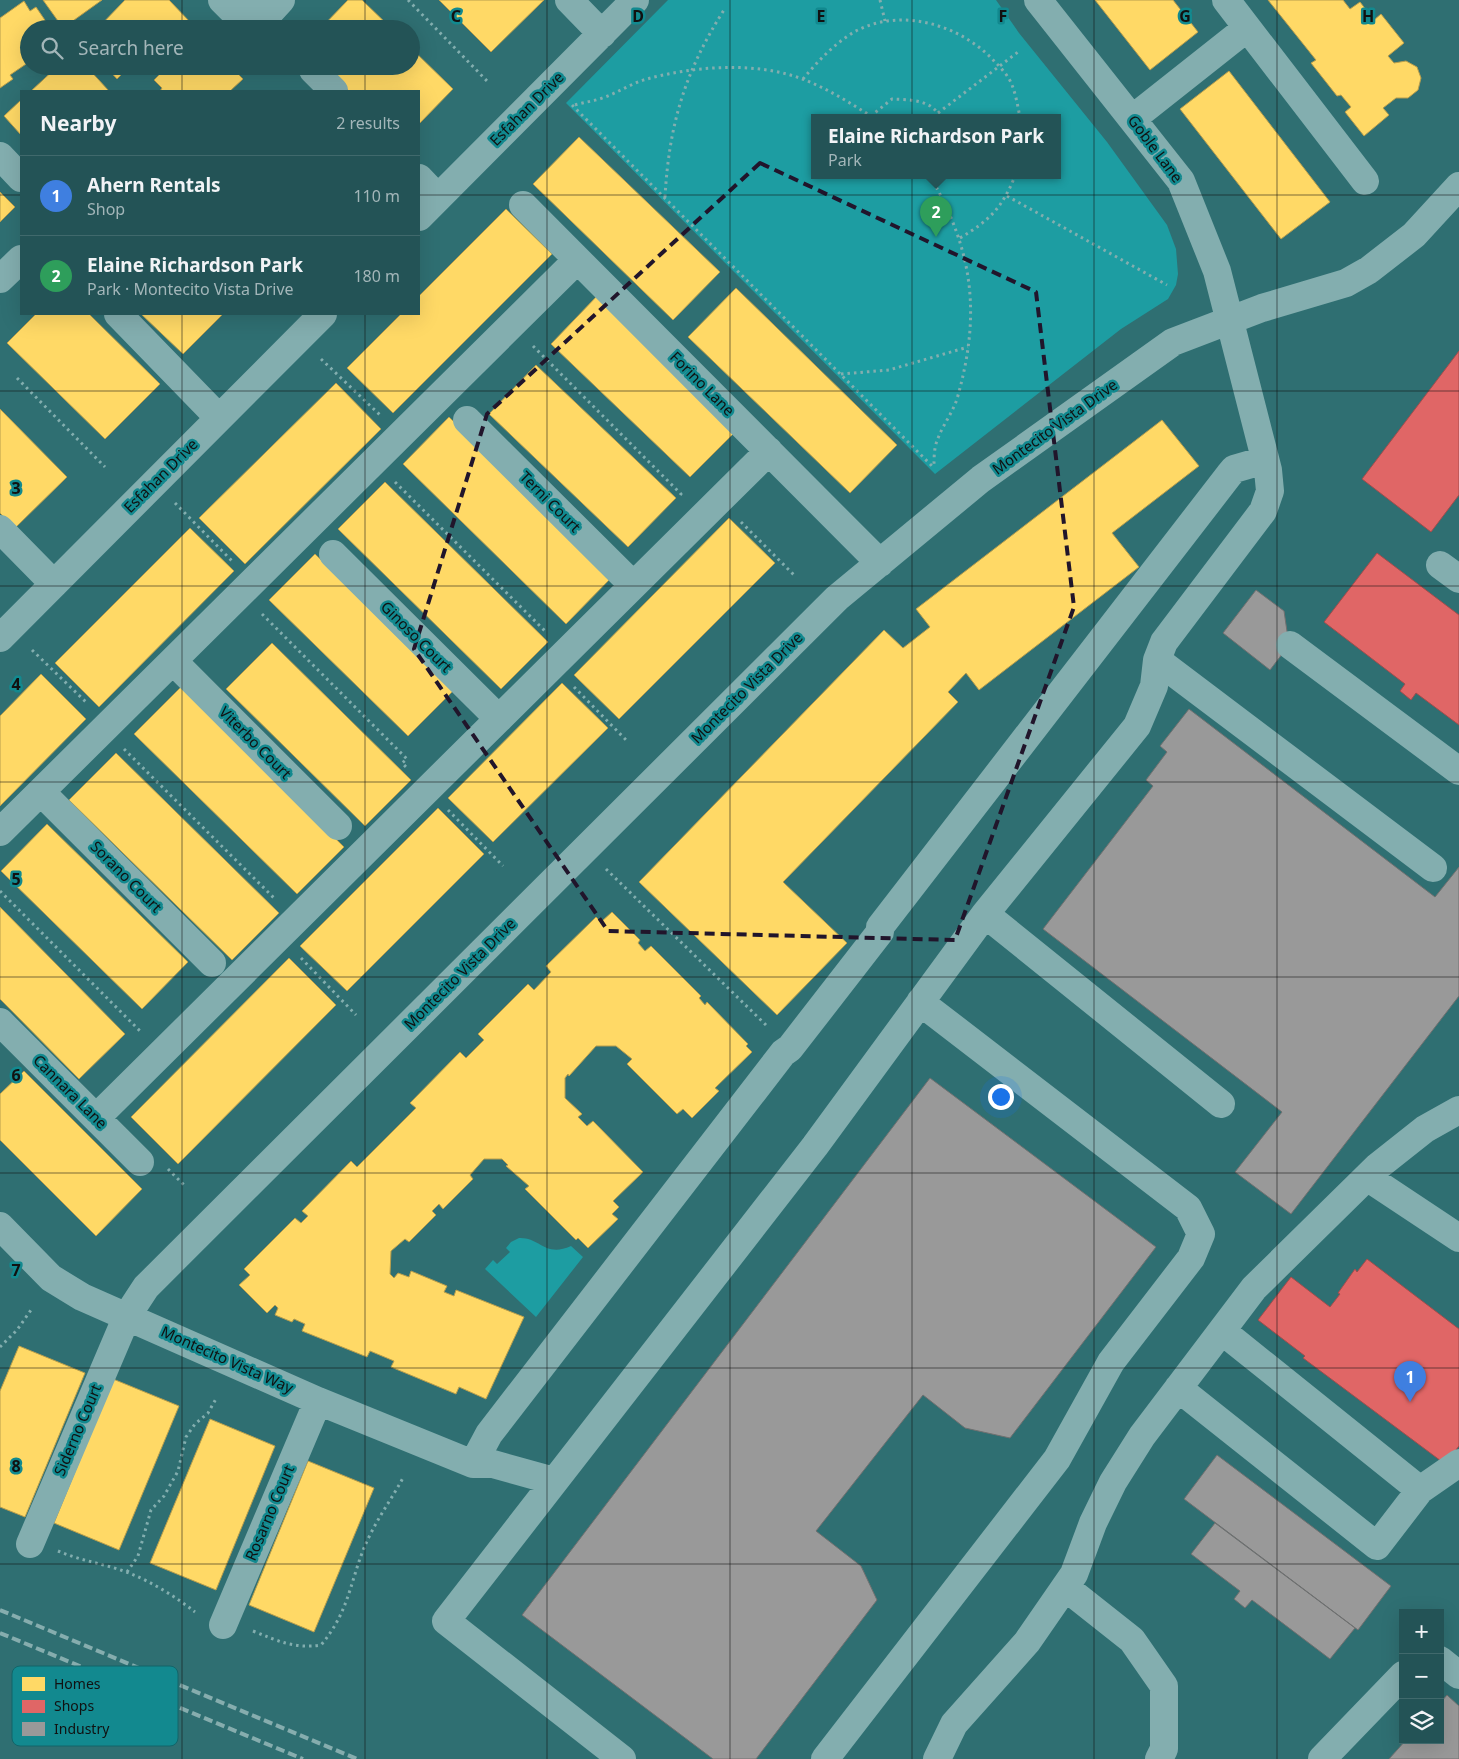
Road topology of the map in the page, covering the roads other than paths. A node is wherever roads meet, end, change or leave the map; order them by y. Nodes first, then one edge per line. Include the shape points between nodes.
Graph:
1 (222, 0) edge
2 (281, 0) edge
3 (569, 0) edge
4 (635, 0) edge
5 (1038, 0) edge
6 (1226, 0) edge
7 (1248, 28) junction
8 (602, 34) junction
9 (318, 75) edge
10 (332, 90) edge
11 (1132, 118) junction
12 (0, 156) edge
13 (20, 177) edge
14 (420, 179) edge
15 (1365, 180) dead end
16 (1459, 186) edge
17 (438, 198) junction
18 (523, 206) dead end
19 (420, 216) edge
20 (20, 260) edge
21 (577, 260) junction
22 (0, 279) edge
23 (119, 315) edge
24 (322, 315) edge
25 (1229, 320) junction
26 (219, 418) junction
27 (467, 420) dead end
28 (769, 451) junction
29 (1265, 460) junction
30 (0, 529) edge
31 (333, 554) dead end
32 (880, 563) junction
33 (54, 584) junction
34 (633, 585) junction
35 (0, 638) edge
36 (1290, 645) dead end
37 (1157, 660) junction
38 (173, 661) junction
39 (499, 720) junction
40 (1459, 771) edge
41 (40, 792) junction
42 (338, 826) dead end
43 (0, 832) edge
44 (1433, 868) dead end
45 (985, 914) junction
46 (212, 963) dead end
47 (920, 1002) junction
48 (0, 1022) edge
49 (1221, 1104) dead end
50 (1459, 1110) edge
51 (96, 1118) junction
52 (140, 1162) dead end
53 (1367, 1177) junction
54 (0, 1226) edge
55 (1459, 1238) edge
56 (127, 1316) junction
57 (1222, 1332) junction
58 (1178, 1388) junction
59 (318, 1401) junction
60 (1459, 1463) edge
61 (473, 1464) junction
62 (554, 1481) junction
63 (1420, 1490) junction
64 (30, 1544) dead end
65 (1065, 1587) junction
66 (222, 1625) dead end
67 (1444, 1663) edge
68 (1459, 1675) edge
69 (1399, 1679) edge
70 (622, 1759) edge
71 (825, 1759) edge
72 (937, 1759) edge
73 (1159, 1759) edge
74 (1322, 1759) edge

1 - 2 street via 231,9 270,12
3 - 8 street
4 - 8 street, Esfahan Drive
5 - 11 street, Goble Lane
6 - 7 street
7 - 11 street
7 - 15 street
8 - 17 street, Esfahan Drive
9 - 10 street
11 - 25 street, Goble Lane via 1181,181 1217,271
12 - 13 street
14 - 17 street
16 - 25 street, Montecito Vista Drive via 1414,235 1369,270 1324,291
17 - 19 street, Esfahan Drive
18 - 21 street, Forino Lane
20 - 22 street
21 - 28 street, Forino Lane
21 - 38 street
23 - 26 street
24 - 26 street, Esfahan Drive
25 - 29 street, Goble Lane
25 - 32 street, Montecito Vista Drive via 1173,342 981,479
26 - 33 street, Esfahan Drive
27 - 34 street, Terni Court
28 - 32 street, Forino Lane
28 - 34 street
29 - 37 street, Goble Lane via 1270,491 1263,511 1164,642
29 - 61 street via 1234,469 880,927 880,932 489,1434
30 - 33 street
31 - 39 street, Ginoso Court
32 - 56 street, Montecito Vista Drive via 837,598 146,1288
33 - 35 street, Esfahan Drive
34 - 39 street
36 - 40 street
37 - 44 street
37 - 45 street, Goble Lane via 1154,686 1137,726
38 - 41 street
38 - 42 street, Viterbo Court
39 - 51 street
41 - 43 street
41 - 46 street, Sorano Court
45 - 47 street, Goble Lane
45 - 49 street
47 - 62 street, Goble Lane via 815,1146
47 - 71 street via 1188,1208 1201,1234 1191,1258 1111,1362 1057,1459
48 - 51 street, Cannara Lane
50 - 53 street via 1425,1128
51 - 52 street, Cannara Lane
53 - 55 street
53 - 57 street via 1254,1288
54 - 56 street, Montecito Vista Way via 51,1278 82,1297
56 - 59 street, Montecito Vista Way
56 - 64 street, Siderno Court
57 - 58 street
57 - 63 street
58 - 63 street via 1377,1546
58 - 65 street via 1113,1482 1074,1574
59 - 61 street, Montecito Vista Way
59 - 66 street, Rosarno Court
60 - 63 street
61 - 62 street, Montecito Vista Way via 493,1464
62 - 70 street, Goble Lane via 446,1621
65 - 72 street via 1027,1642 954,1724
65 - 73 street via 1132,1640 1164,1686 1164,1749
67 - 68 street
69 - 74 street

